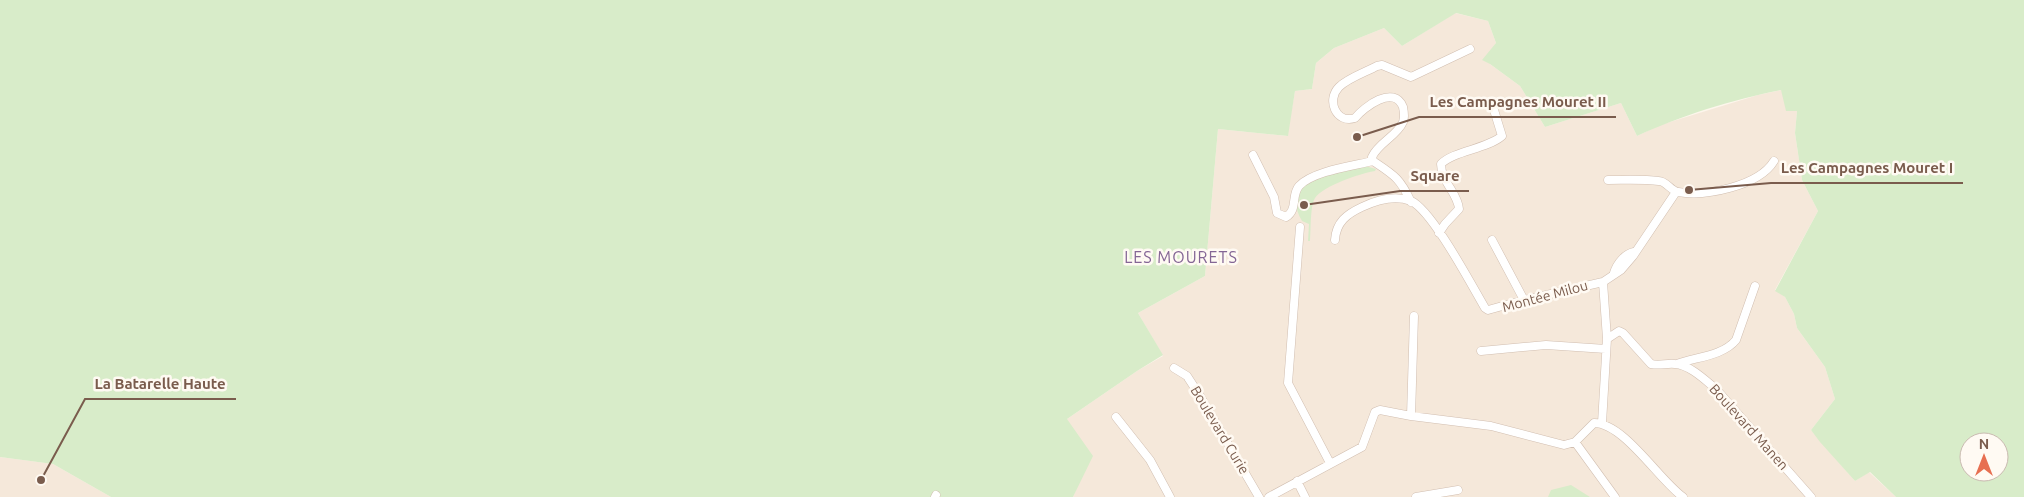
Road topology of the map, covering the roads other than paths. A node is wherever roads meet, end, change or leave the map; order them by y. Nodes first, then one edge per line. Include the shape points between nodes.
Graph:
1 (1470, 49) dead end
2 (1494, 110) dead end
3 (1253, 155) dead end
4 (1373, 161) junction
5 (1774, 161) dead end
6 (1608, 180) dead end
7 (1676, 192) junction
8 (1411, 202) junction
9 (1300, 227) dead end
10 (1439, 233) junction
11 (1335, 240) dead end
12 (1492, 240) dead end
13 (1603, 282) junction
14 (1756, 286) dead end
15 (1524, 300) junction
16 (1414, 316) dead end
17 (1607, 339) junction
18 (1606, 350) junction
19 (1480, 351) dead end
20 (1677, 364) junction
21 (1174, 368) dead end
22 (1411, 416) junction
23 (1116, 417) dead end
24 (1602, 423) junction
25 (1575, 442) junction
26 (1330, 463) junction
27 (1297, 481) junction
28 (1458, 490) dead end
29 (1170, 497) edge
30 (1259, 497) edge
31 (1269, 497) edge
32 (1305, 497) edge
33 (1416, 497) edge
34 (1615, 497) edge
35 (1683, 497) edge
36 (1811, 497) edge

1 - 4 street via 1416,76 1408,77 1382,65 1338,88 1333,107 1345,119 1355,118 1366,105 1385,97 1395,98 1402,106 1402,124 1374,153
2 - 10 street via 1502,136 1441,164 1443,176 1459,209
3 - 4 street via 1274,197 1277,213 1286,216 1293,208 1296,192 1306,180
4 - 8 street, Montée Milou via 1396,177
5 - 7 street via 1769,170 1737,187 1709,192
6 - 7 street via 1662,181
7 - 13 street via 1643,244 1621,270
8 - 10 street, Montée Milou via 1432,221
8 - 11 street via 1398,198 1375,201 1352,212 1340,223
9 - 26 street via 1288,383
10 - 15 street, Montée Milou via 1485,308 1494,310
12 - 15 street
13 - 15 street, Montée Milou
13 - 17 street
14 - 20 street via 1732,345
16 - 22 street
17 - 18 street
17 - 20 street via 1619,331 1651,364
18 - 19 street via 1546,345
18 - 24 street
20 - 36 street, Boulevard Manen via 1716,389
21 - 30 street, Boulevard Curie via 1187,376
22 - 25 street via 1491,426 1564,445
22 - 26 street via 1380,410 1375,412 1362,447
23 - 29 street via 1150,460
24 - 25 street via 1594,423
24 - 35 street via 1628,442
25 - 34 street
26 - 27 street
27 - 31 street
27 - 32 street
28 - 33 street

